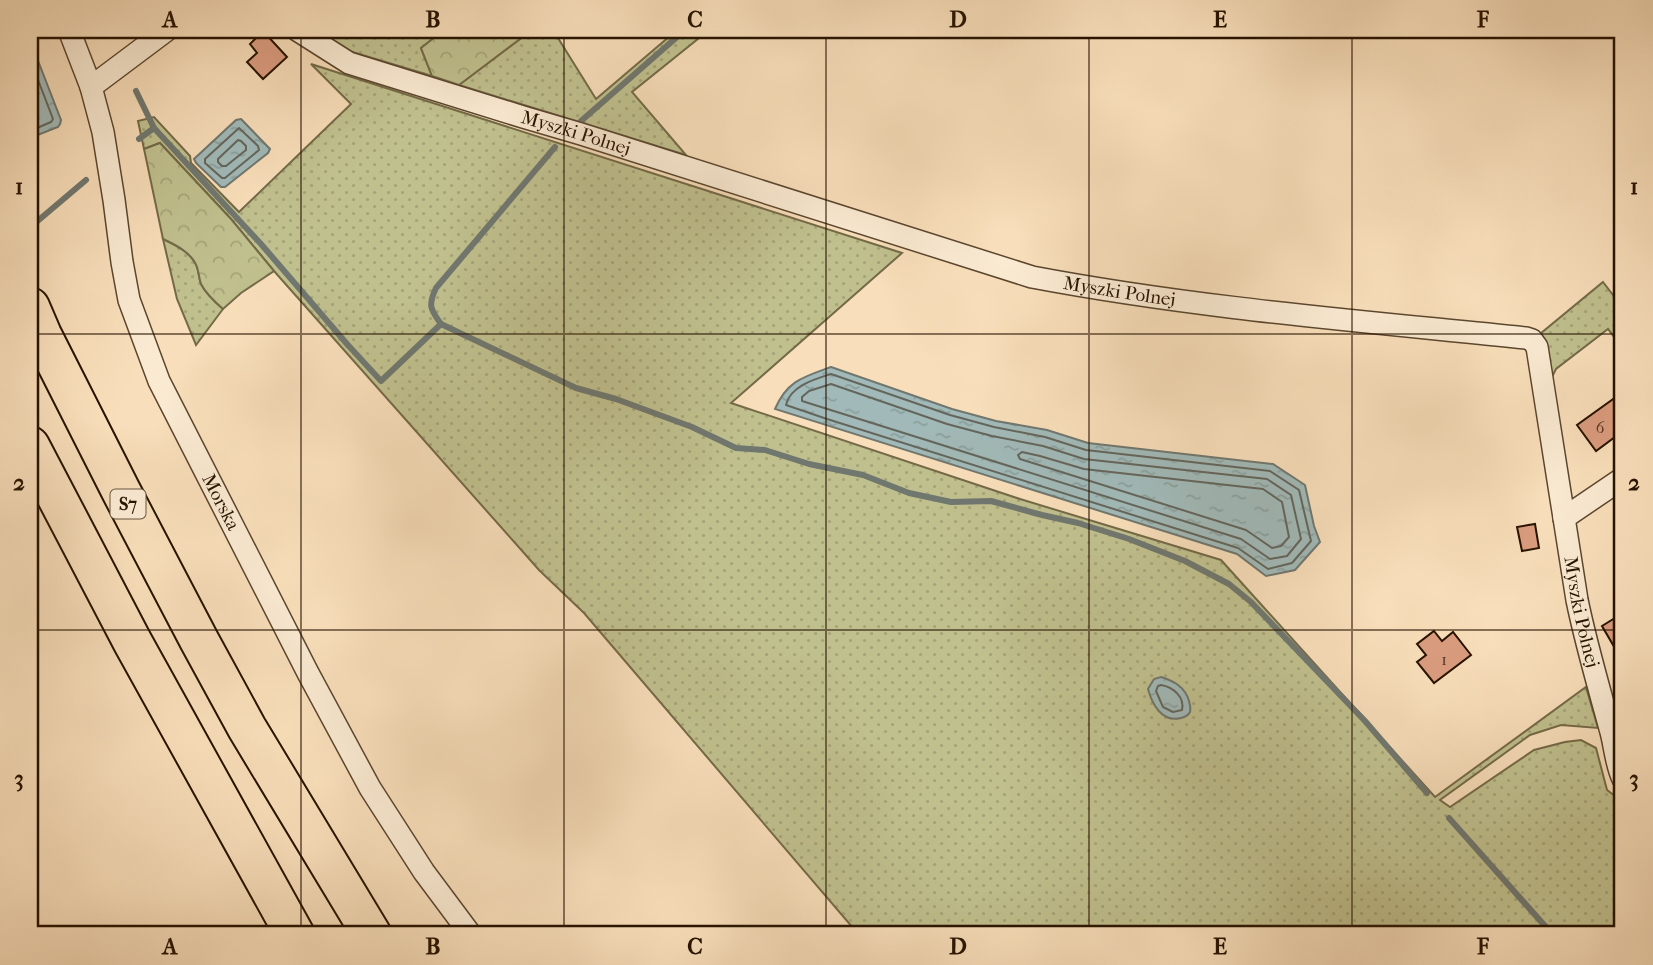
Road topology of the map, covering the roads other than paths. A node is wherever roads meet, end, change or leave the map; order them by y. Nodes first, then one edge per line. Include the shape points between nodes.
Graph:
1 (69, 30) edge
2 (167, 30) edge
3 (298, 30) edge
4 (91, 87) junction
5 (30, 307) edge
6 (30, 446) edge
7 (1623, 478) edge
8 (1564, 518) junction
9 (1623, 779) edge
10 (295, 935) edge
11 (372, 935) edge
12 (471, 935) edge

1 - 4 street, Morska
2 - 4 street
3 - 8 street, Myszki Polnej via 349,63 1032,277 1234,309 1532,340 1537,347
4 - 12 street, Morska via 108,159 130,300 159,381 370,788
5 - 11 highway, S7 via 199,640
6 - 10 highway
7 - 8 street
8 - 9 street, Myszki Polnej via 1581,621

